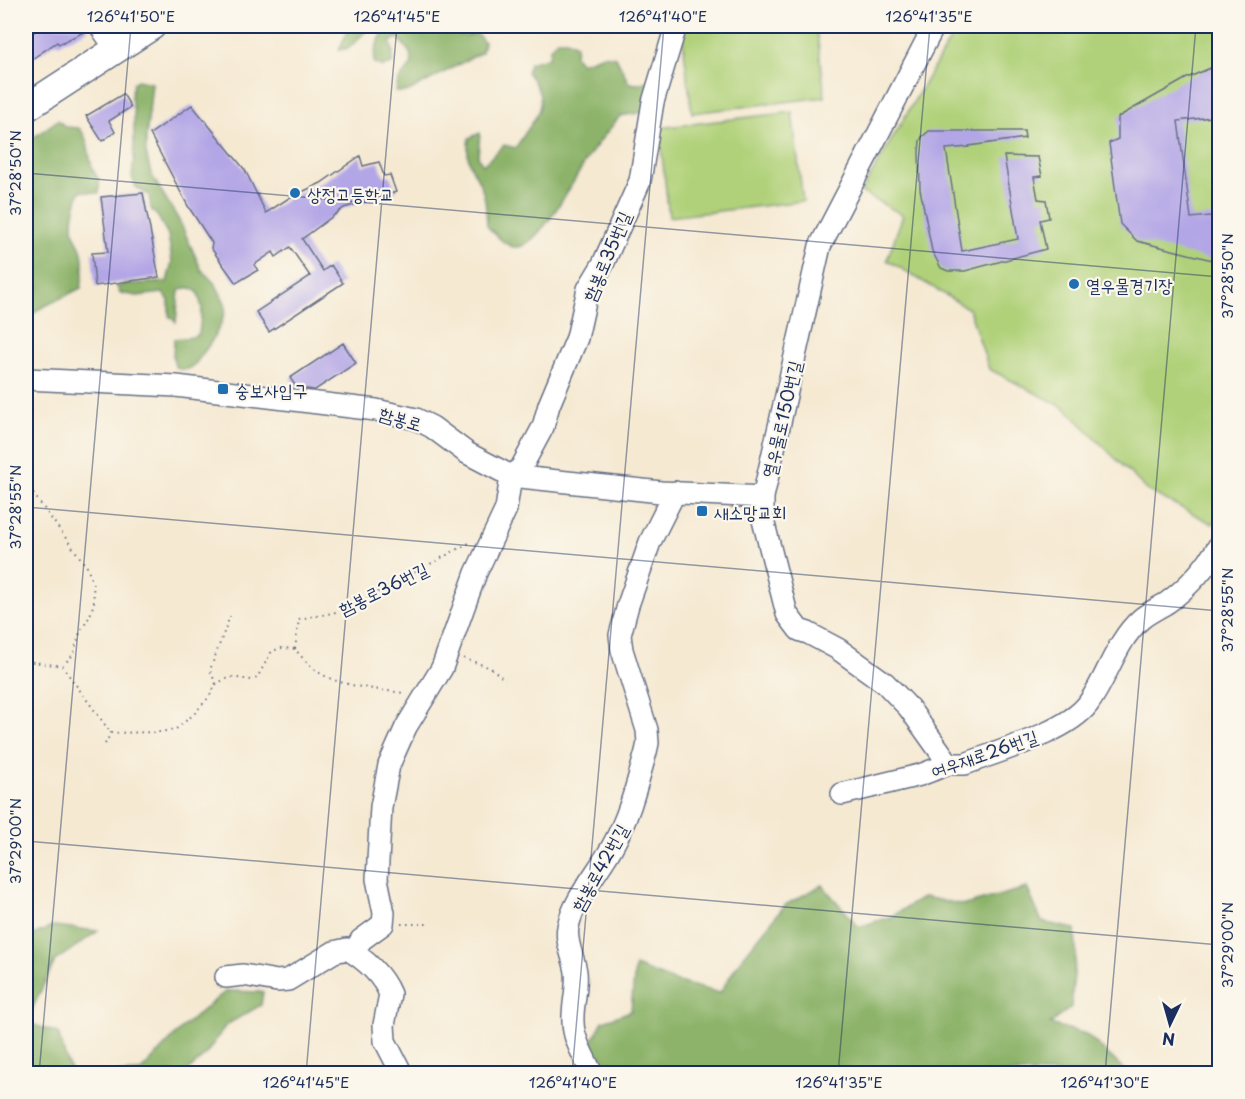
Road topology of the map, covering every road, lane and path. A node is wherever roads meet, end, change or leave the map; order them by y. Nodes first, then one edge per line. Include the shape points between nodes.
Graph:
1 (100, 26) edge
2 (152, 26) edge
3 (676, 26) edge
4 (934, 26) edge
5 (116, 49) junction
6 (26, 108) edge
7 (26, 379) edge
8 (511, 476) junction
9 (26, 484) edge
10 (675, 492) junction
11 (763, 497) junction
12 (492, 538) junction
13 (1220, 544) edge
14 (230, 616) dead end
15 (449, 649) junction
16 (295, 650) junction
17 (26, 661) edge
18 (63, 666) junction
19 (505, 680) dead end
20 (216, 684) junction
21 (426, 695) junction
22 (111, 733) junction
23 (105, 744) dead end
24 (949, 764) junction
25 (842, 794) dead end
26 (383, 924) junction
27 (431, 924) dead end
28 (354, 953) junction
29 (226, 977) dead end
30 (402, 1074) edge
31 (592, 1074) edge

1 - 5 street
2 - 5 main road
3 - 8 street, 함봉로35번길 via 653,102 639,181 603,264 588,288 576,338 543,427 521,468
4 - 11 street, 열우물로150번길 via 820,246
5 - 6 main road
7 - 8 street, 함봉로 via 176,386 376,410 432,427 467,453
8 - 10 street, 함봉로
8 - 12 street via 506,509
9 - 18 path via 87,567 93,584 90,616 73,655
10 - 11 street, 함봉로
10 - 31 street, 함봉로42번길 via 650,542 620,635 647,730 646,752 627,818 568,926 578,984 573,1022
11 - 24 street, 열우물로150번길 via 763,520 787,614 799,630 838,649 885,682
12 - 15 street
12 - 16 path, 함봉로36번길 via 464,545 358,603 333,613 299,619
13 - 24 street, 여우재로26번길 via 1195,579 1141,619 1122,641 1080,714 1003,750 965,764
14 - 20 path via 210,670
15 - 19 path via 490,668
15 - 21 street
16 - 20 path via 272,651 257,678 231,677
16 - 21 path via 305,663 328,678 378,690
17 - 18 path
18 - 22 path
20 - 22 path via 209,697 177,729
21 - 26 street via 389,765 381,807 377,879
22 - 23 path
24 - 25 street, 여우재로26번길
26 - 27 path
26 - 28 street via 361,940
28 - 29 street via 334,952 288,980
28 - 30 street via 379,974 390,994 385,1041

